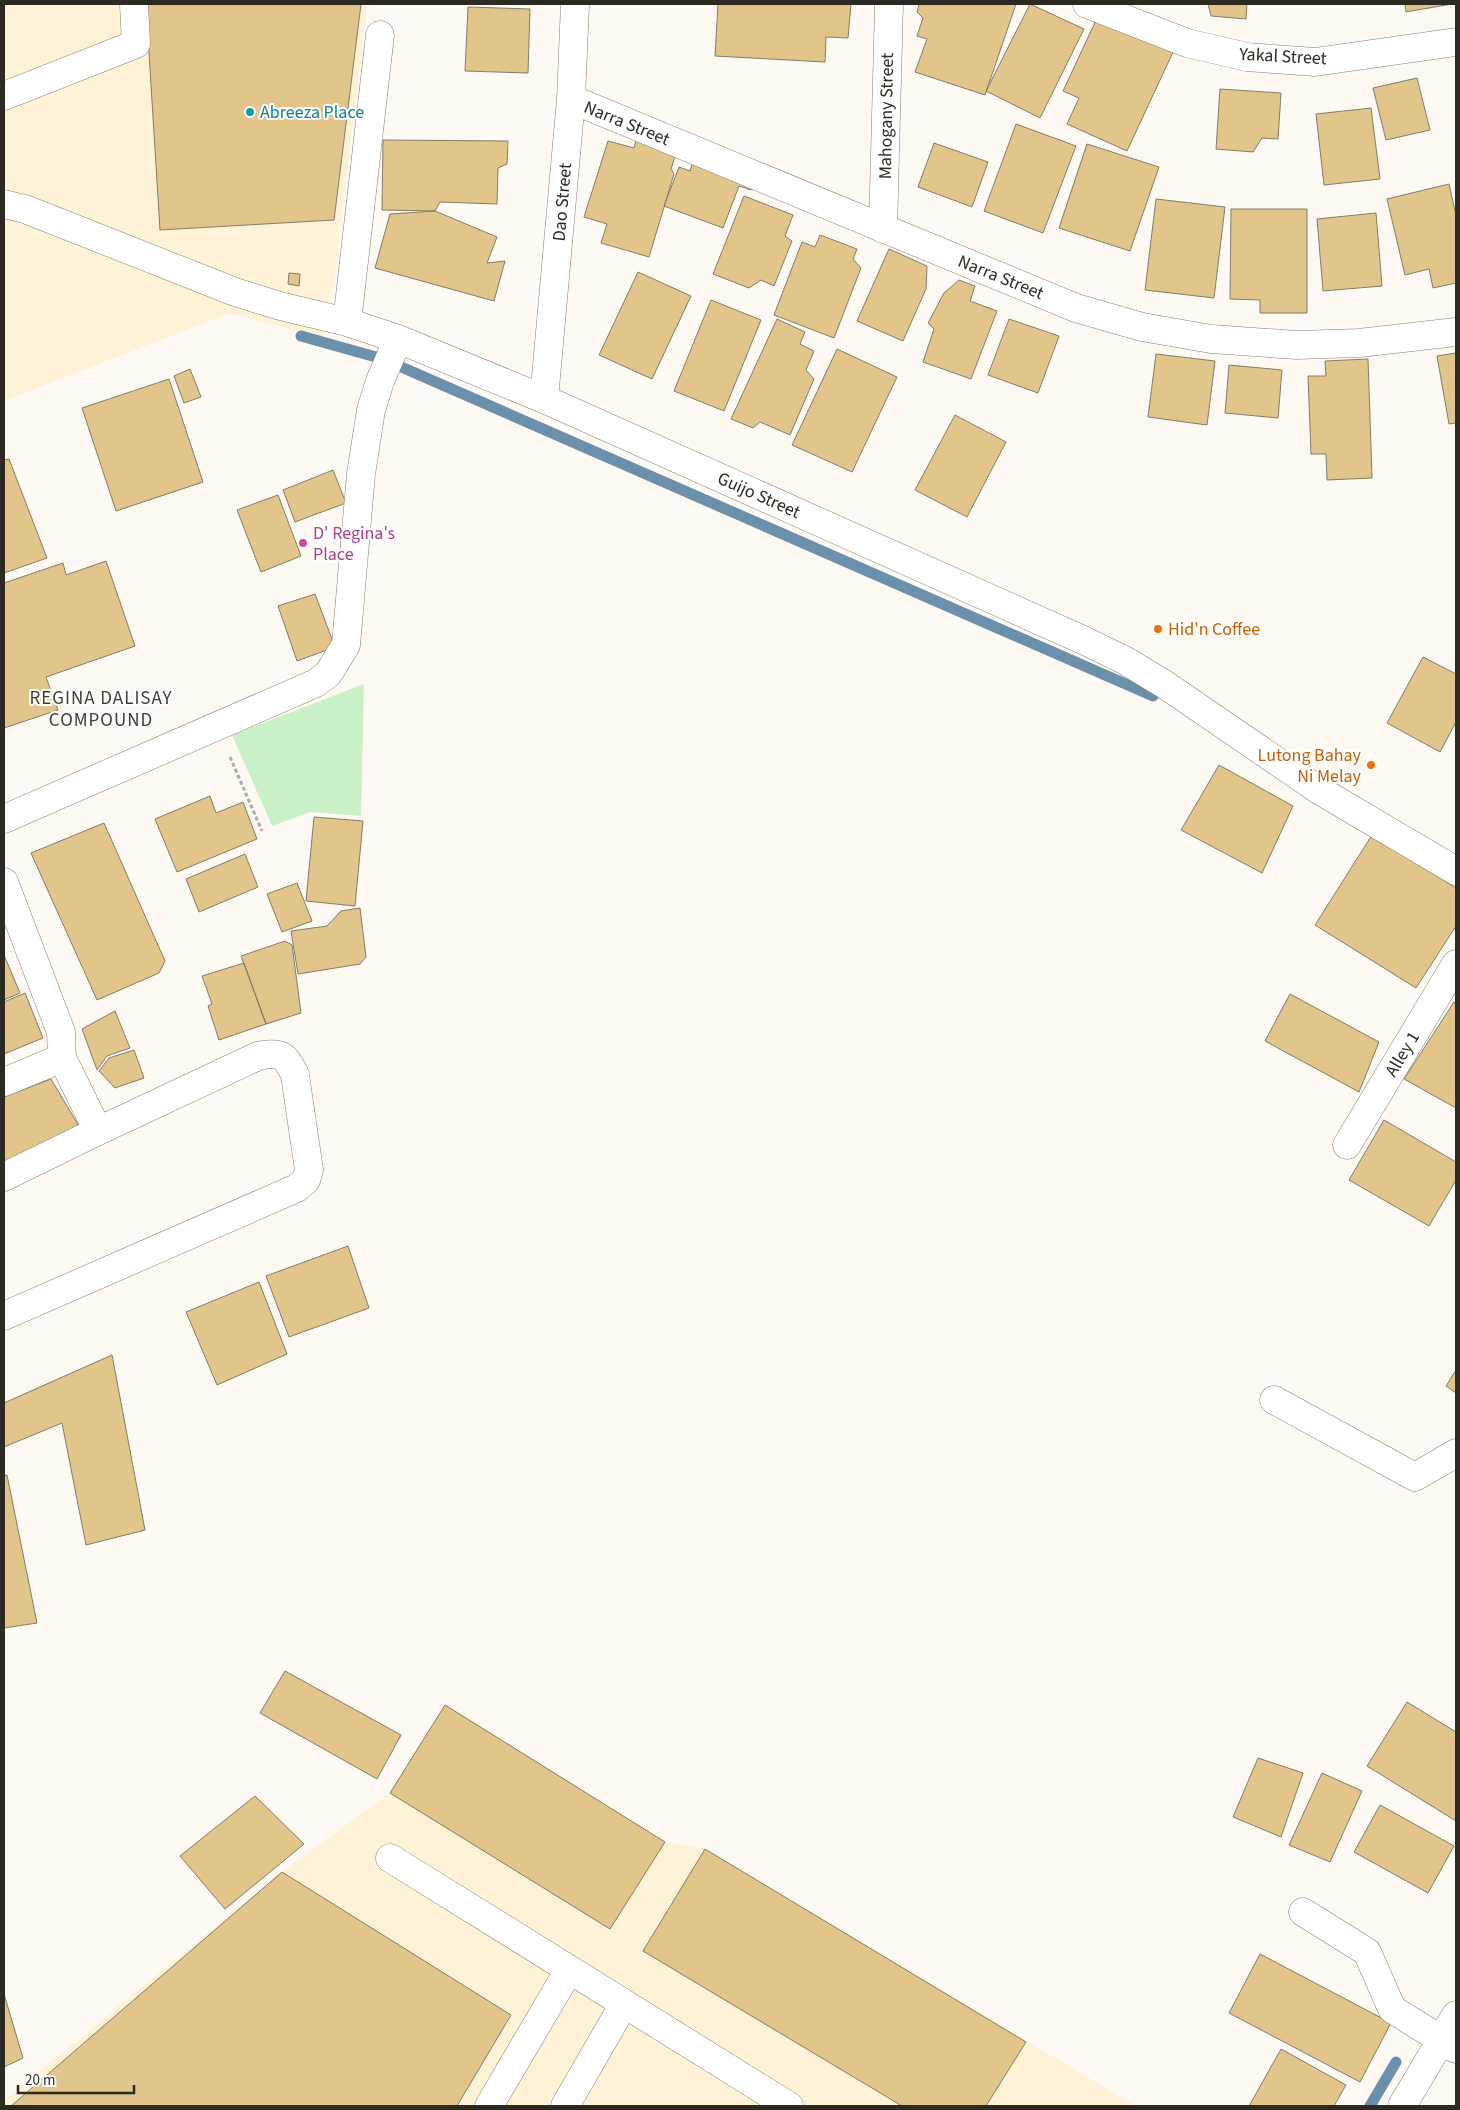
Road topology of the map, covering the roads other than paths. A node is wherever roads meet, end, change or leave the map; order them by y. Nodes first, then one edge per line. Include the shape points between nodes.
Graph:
1 (134, 4) edge
2 (575, 4) edge
3 (889, 4) edge
4 (1087, 4) edge
5 (380, 35) dead end
6 (1456, 42) edge
7 (4, 96) edge
8 (571, 99) junction
9 (4, 204) edge
10 (883, 229) junction
11 (347, 322) junction
12 (1456, 332) edge
13 (398, 339) junction
14 (544, 399) junction
15 (4, 819) edge
16 (1456, 871) edge
17 (4, 882) edge
18 (1456, 964) edge
19 (62, 1058) junction
20 (4, 1082) edge
21 (98, 1131) junction
22 (1347, 1145) dead end
23 (4, 1177) edge
24 (4, 1316) edge
25 (1274, 1400) dead end
26 (1456, 1453) edge
27 (390, 1858) dead end
28 (1303, 1912) dead end
29 (570, 1970) junction
30 (624, 2004) junction
31 (1456, 2015) edge
32 (1449, 2044) edge
33 (489, 2106) edge
34 (565, 2106) edge
35 (789, 2106) edge
36 (1402, 2106) edge

1 - 7 street via 136,44
2 - 8 street, Dao Street
3 - 10 street, Mahogany Street
4 - 6 street, Yakal Street via 1187,43 1247,57 1315,62
5 - 11 street
8 - 10 street, Narra Street
8 - 14 street, Dao Street
9 - 11 street, Guijo Street via 25,209 235,292
10 - 12 street, Narra Street via 1076,308 1142,327 1201,338 1297,345 1359,343
11 - 13 street, Guijo Street
13 - 14 street, Guijo Street
13 - 15 street via 370,410 346,645 328,674 316,683
14 - 16 street, Guijo Street via 1126,661 1319,790
17 - 19 street via 61,1032
18 - 22 street, Alley 1
19 - 20 street
19 - 21 street
21 - 23 street
21 - 24 street via 258,1056 282,1055 295,1075 309,1170 306,1180 287,1194
25 - 26 street via 1415,1477
27 - 29 street
28 - 32 street via 1367,1952 1392,2008
29 - 30 street
29 - 33 street
30 - 34 street
30 - 35 street
31 - 32 street
32 - 36 street

